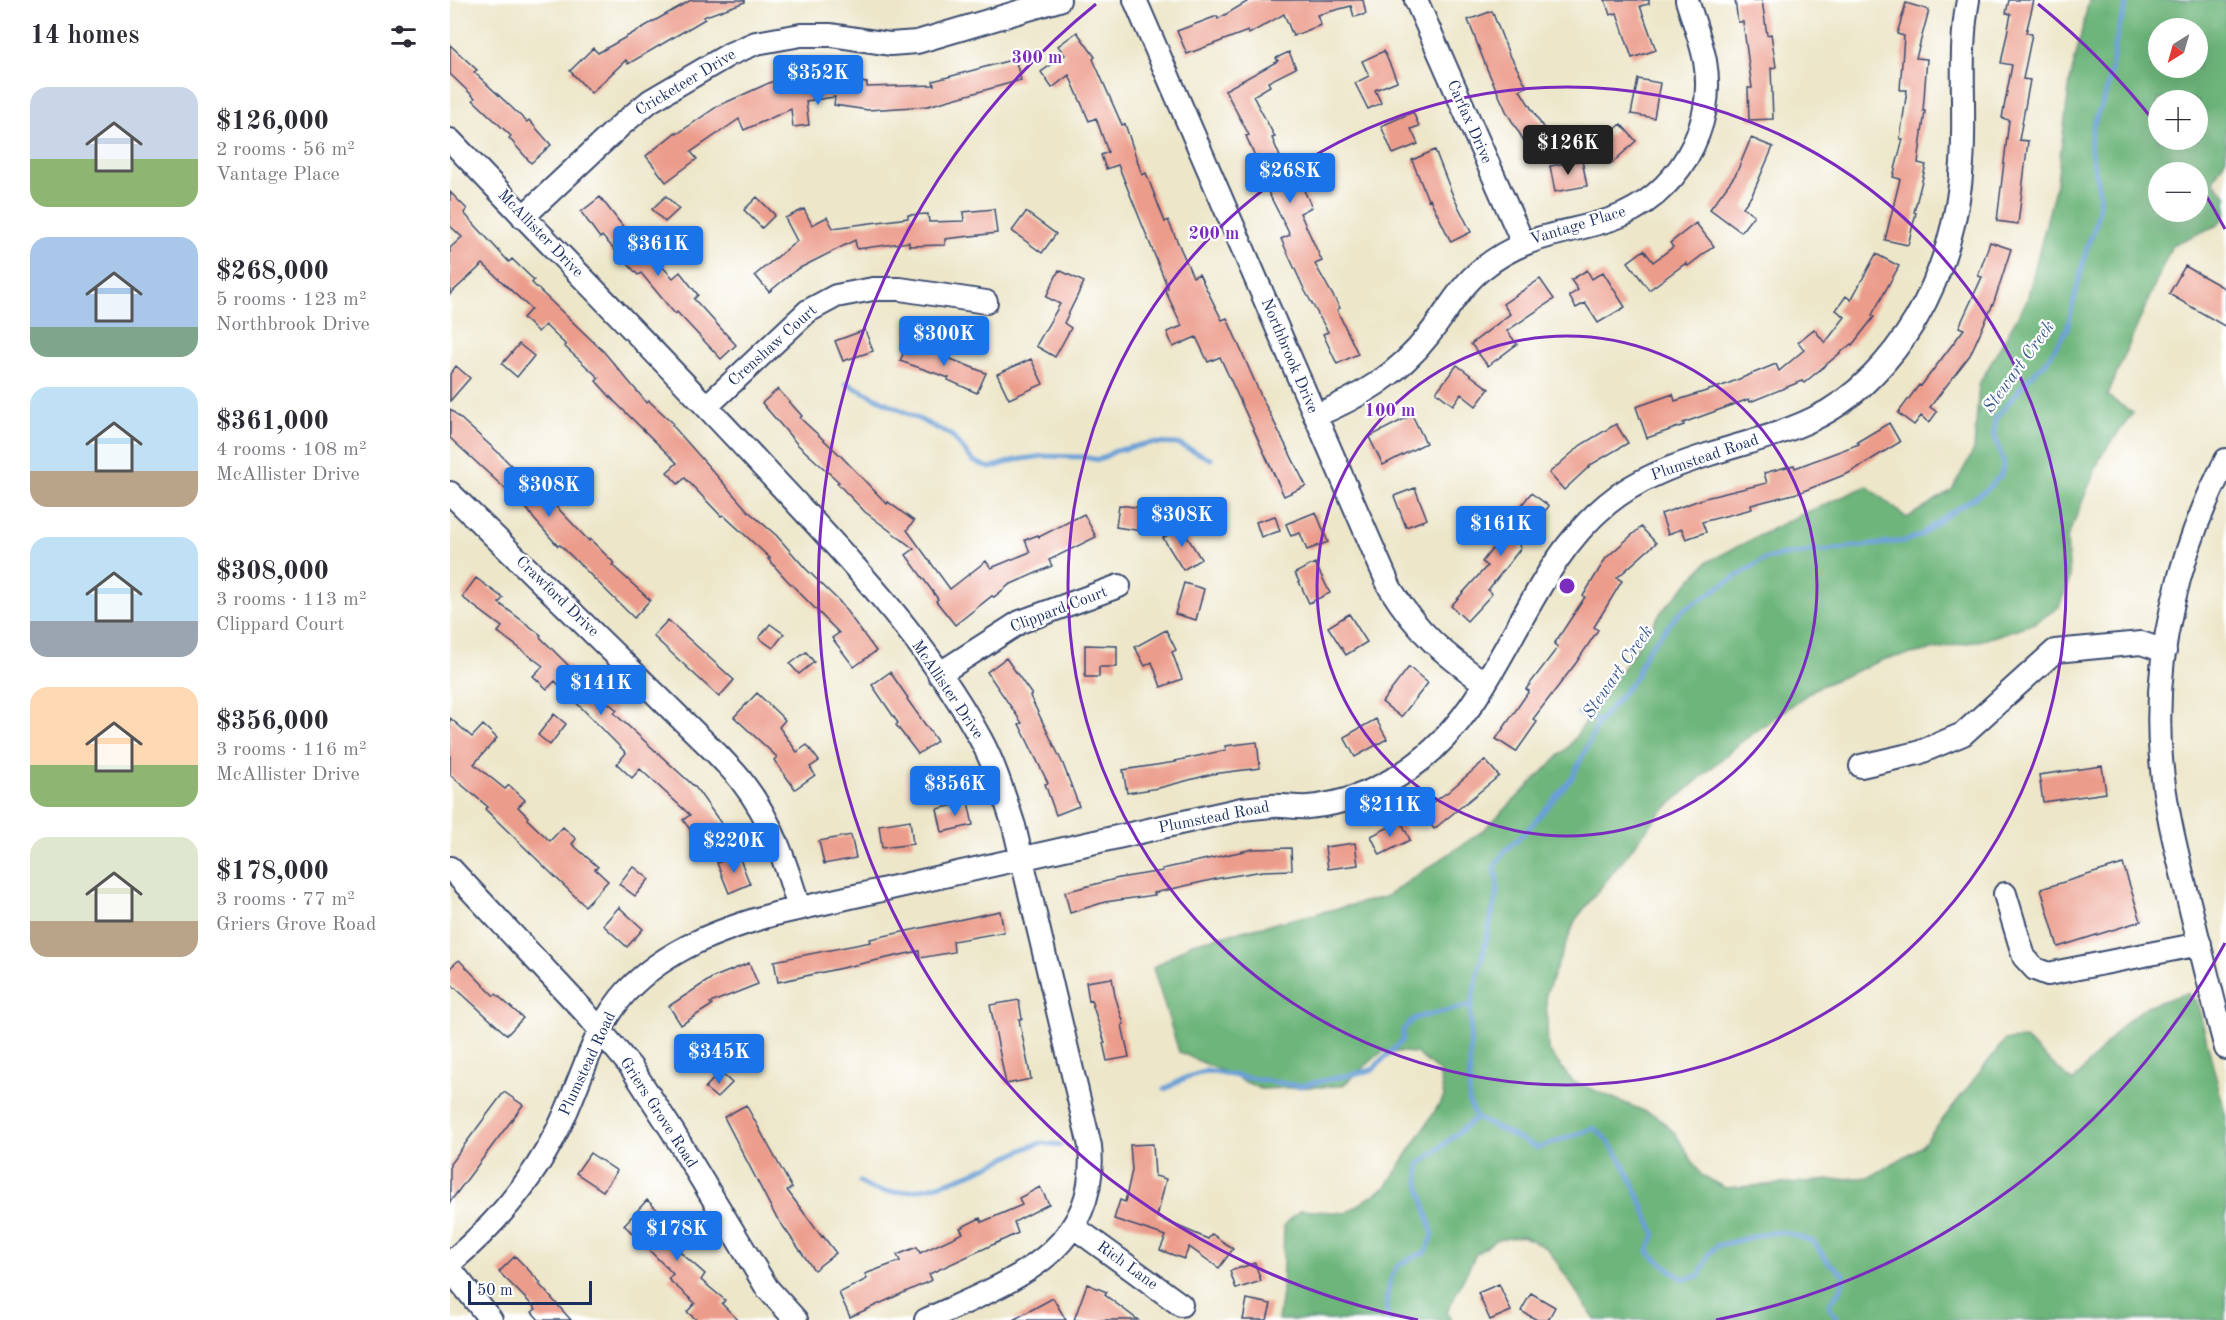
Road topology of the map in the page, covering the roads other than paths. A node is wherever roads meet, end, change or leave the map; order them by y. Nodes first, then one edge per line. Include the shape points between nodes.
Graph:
1 (1059, 0) edge
2 (1135, 0) edge
3 (1416, 0) edge
4 (1687, 0) edge
5 (1968, 0) edge
6 (450, 140) edge
7 (523, 217) junction
8 (1523, 243) junction
9 (986, 302) dead end
10 (707, 406) junction
11 (1315, 416) junction
12 (2226, 460) edge
13 (450, 493) edge
14 (2218, 498) edge
15 (1119, 586) dead end
16 (2165, 651) junction
17 (939, 674) junction
18 (1484, 682) junction
19 (1861, 766) dead end
20 (1022, 859) junction
21 (450, 868) edge
22 (2005, 894) dead end
23 (799, 909) junction
24 (2200, 944) junction
25 (601, 1031) junction
26 (2226, 1048) edge
27 (1074, 1227) junction
28 (450, 1263) edge
29 (450, 1269) edge
30 (1181, 1305) dead end
31 (491, 1320) edge
32 (796, 1320) edge
33 (926, 1320) edge

1 - 7 street, Cricketeer Drive via 917,42 890,44 831,35 801,35 756,43 650,101
2 - 11 street, Northbrook Drive
3 - 8 street, Carfax Drive
4 - 8 street, Vantage Place via 1705,60 1706,110 1699,133 1674,177 1656,195 1615,218
5 - 18 street, Plumstead Road via 1962,53 1962,162 1953,224 1933,284 1897,348 1855,392 1814,419 1649,476 1607,503 1557,559
6 - 7 street, McAllister Drive
7 - 10 street, McAllister Drive
8 - 11 street, Vantage Place via 1503,253 1469,281 1429,335 1395,371 1353,399
9 - 10 street, Crenshaw Court via 900,289 836,296 808,311
10 - 17 street, McAllister Drive via 876,589
11 - 18 street, Northbrook Drive via 1390,588 1405,612 1426,638
12 - 14 street
13 - 23 street, Crawford Drive via 744,783 784,861
14 - 16 street via 2197,523 2180,572
15 - 17 street, Clippard Court via 1020,622
16 - 19 street via 2141,643 2055,651 1963,734 1918,753
16 - 24 street via 2160,757 2166,805
17 - 20 street, McAllister Drive via 981,739 998,779
18 - 20 street, Plumstead Road via 1468,710 1436,747 1380,787 1353,798 1325,805 1242,809
20 - 23 street, Plumstead Road
20 - 27 street, McAllister Drive via 1090,1146 1089,1188
21 - 25 street, Griers Grove Road
22 - 24 street via 2024,957 2035,969 2048,974
23 - 25 street, Plumstead Road via 721,930 666,959 626,993
24 - 26 street
25 - 28 street, Plumstead Road via 559,1128 538,1165 492,1226
25 - 32 street, Griers Grove Road via 646,1089 767,1288
27 - 30 street, Rich Lane
27 - 33 street, McAllister Drive via 1051,1254 1034,1265
29 - 31 street

